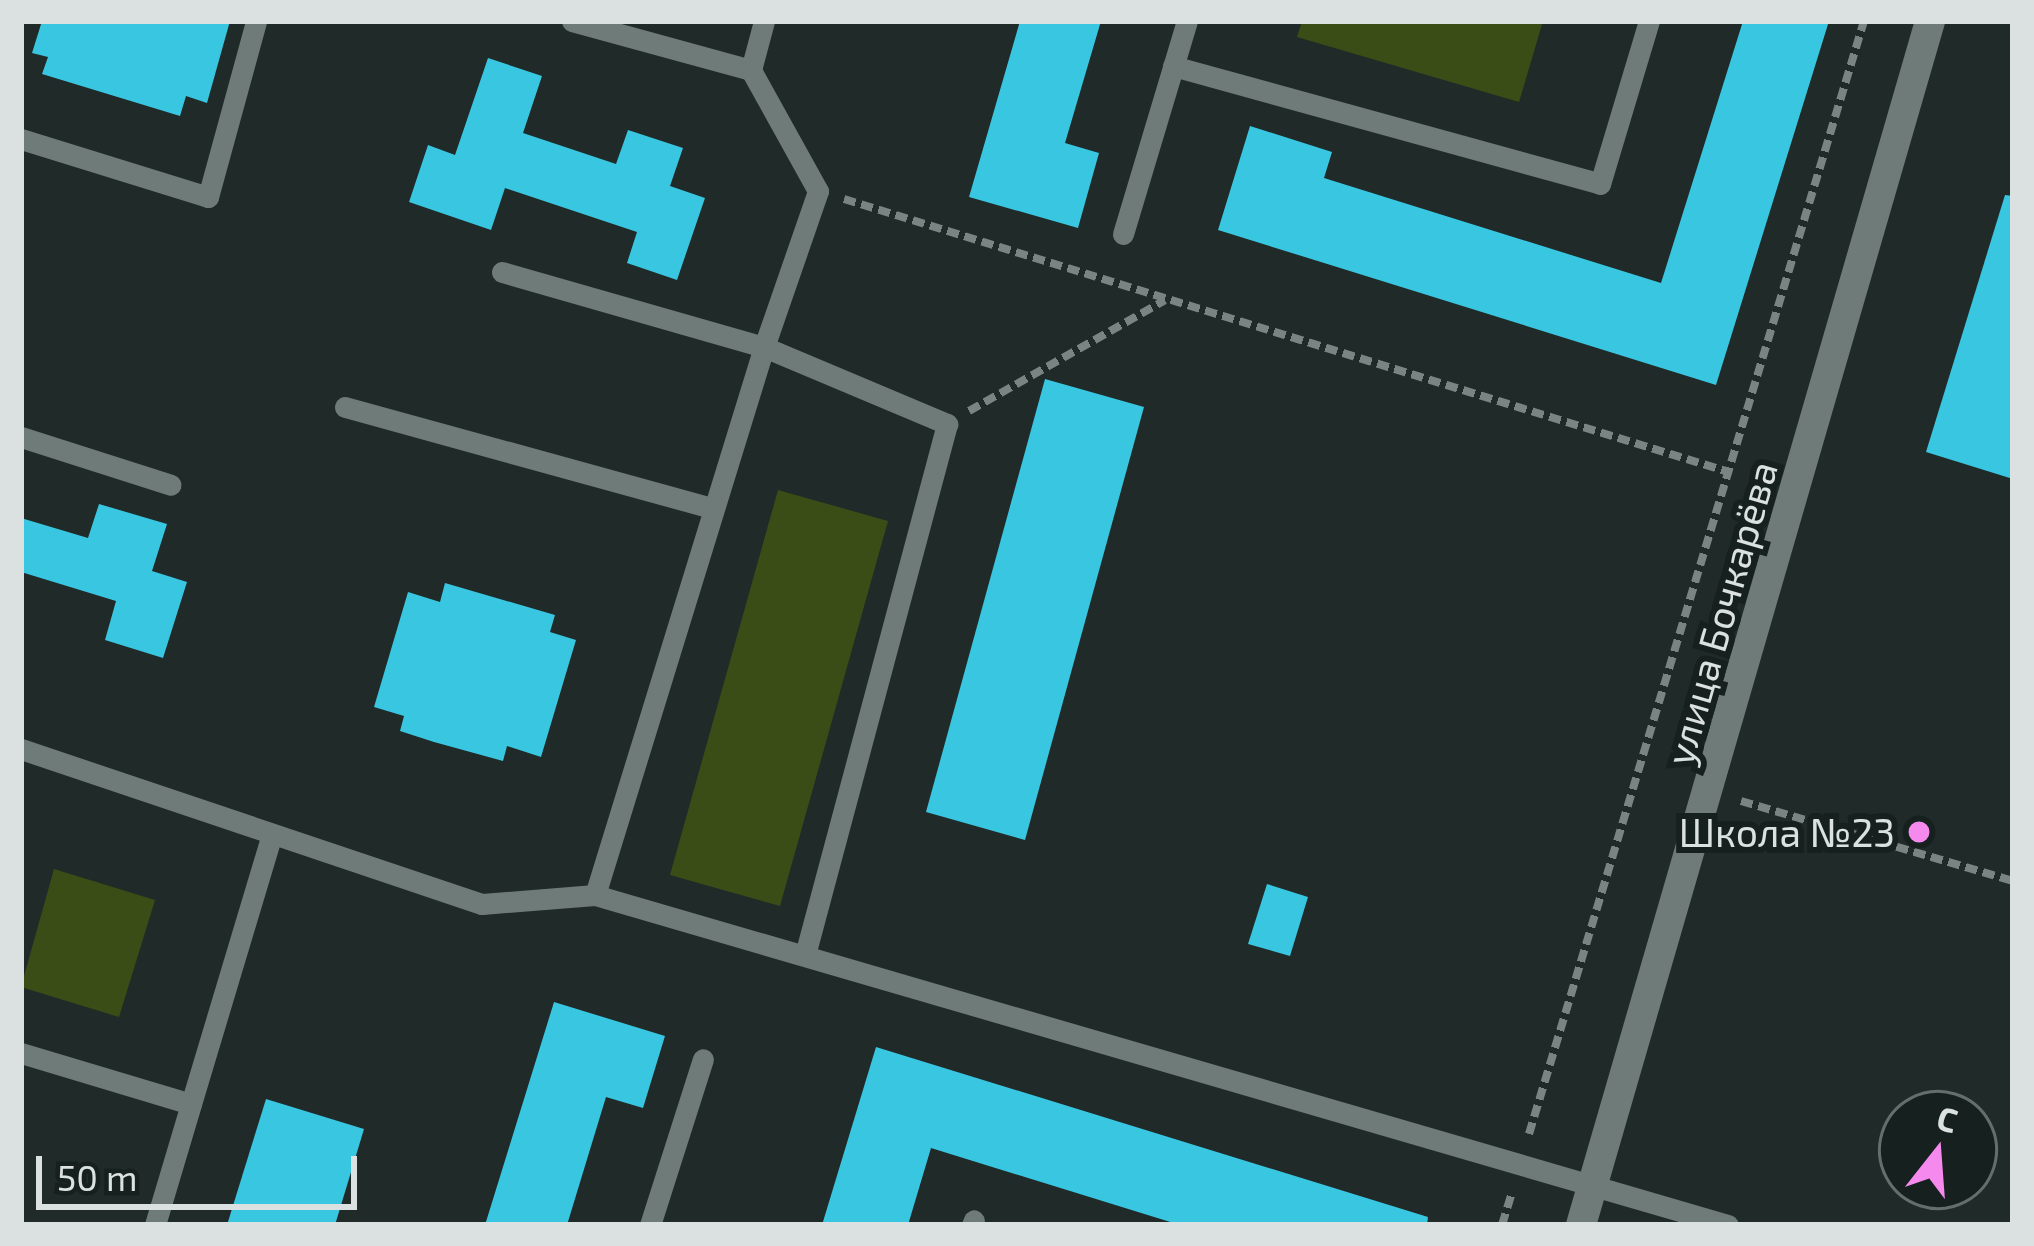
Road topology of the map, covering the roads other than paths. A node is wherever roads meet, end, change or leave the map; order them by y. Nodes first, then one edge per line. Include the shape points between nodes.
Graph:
1 (256, 21) edge
2 (572, 21) edge
3 (764, 21) edge
4 (1186, 21) edge
5 (1649, 21) edge
6 (1930, 21) edge
7 (1174, 66) junction
8 (751, 70) junction
9 (21, 139) edge
10 (1123, 234) dead end
11 (502, 272) dead end
12 (764, 347) junction
13 (345, 407) dead end
14 (21, 437) edge
15 (171, 484) dead end
16 (710, 507) junction
17 (21, 749) edge
18 (272, 834) junction
19 (595, 896) junction
20 (805, 955) junction
21 (21, 1053) edge
22 (703, 1058) dead end
23 (191, 1103) junction
24 (1593, 1186) junction
25 (155, 1225) edge
26 (650, 1225) edge
27 (1582, 1225) edge
28 (1728, 1225) edge

1 - 9 lane via 208,197
2 - 8 lane
3 - 8 lane
4 - 7 lane
5 - 7 lane via 1600,184
6 - 24 street, улица Бочкарёва
7 - 10 lane
8 - 12 lane via 818,191
11 - 12 lane
12 - 16 lane
12 - 20 lane via 947,424
13 - 16 lane
14 - 15 lane
16 - 19 lane
17 - 18 lane
18 - 19 lane via 482,904
18 - 23 lane
19 - 20 lane
20 - 24 lane
21 - 23 lane
22 - 26 lane
23 - 25 lane
24 - 27 street, улица Бочкарёва
24 - 28 lane

